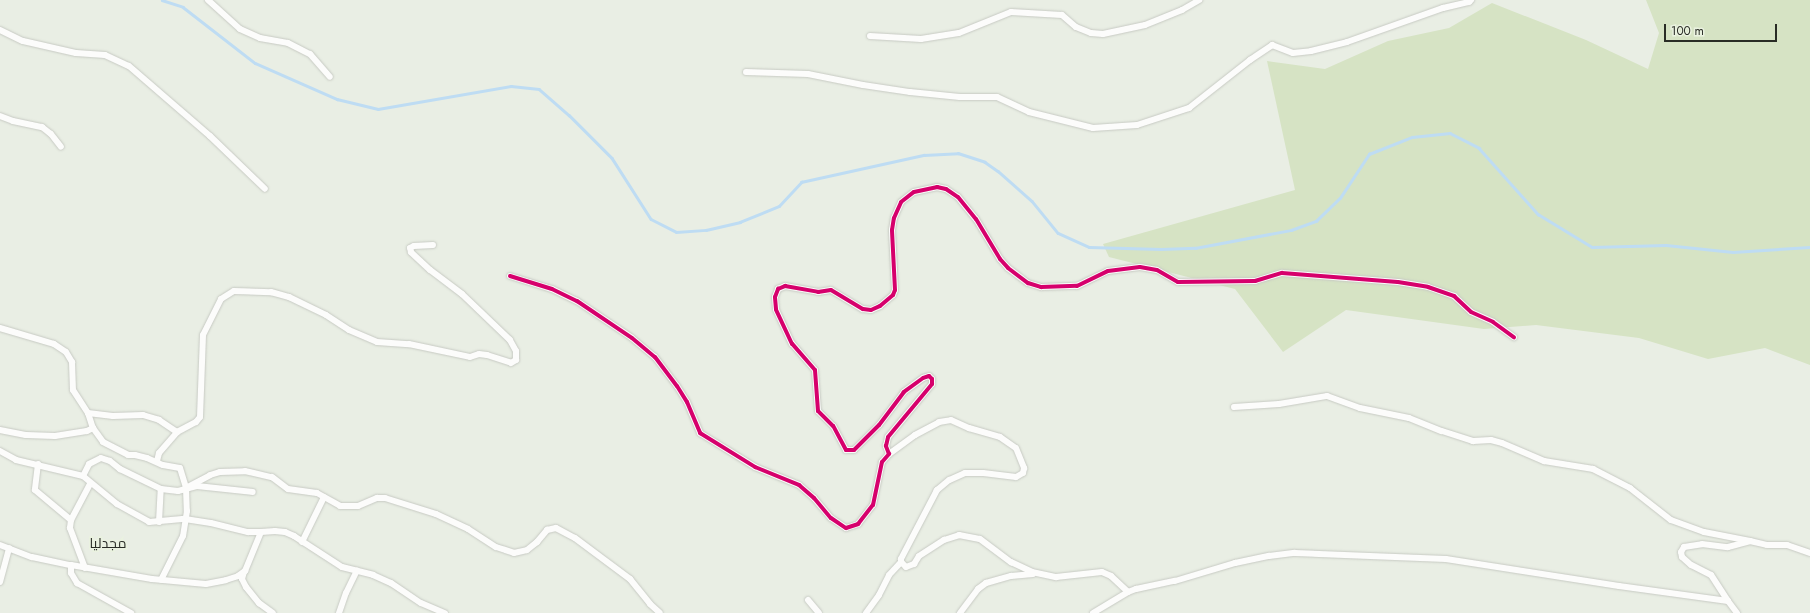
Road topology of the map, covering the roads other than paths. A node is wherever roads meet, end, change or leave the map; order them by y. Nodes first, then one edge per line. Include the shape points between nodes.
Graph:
1 (208, 0) edge
2 (1199, 0) edge
3 (1471, 0) edge
4 (0, 30) edge
5 (870, 36) dead end
6 (746, 72) dead end
7 (330, 77) dead end
8 (0, 116) edge
9 (61, 147) dead end
10 (265, 189) dead end
11 (433, 245) dead end
12 (510, 276) dead end
13 (0, 328) edge
14 (1514, 337) dead end
15 (1234, 407) dead end
16 (88, 413) junction
17 (93, 428) junction
18 (0, 430) edge
19 (177, 432) junction
20 (0, 451) edge
21 (889, 454) junction
22 (157, 461) junction
23 (38, 464) junction
24 (83, 476) junction
25 (90, 484) junction
26 (186, 488) junction
27 (161, 489) junction
28 (253, 492) dead end
29 (324, 497) junction
30 (185, 519) junction
31 (71, 520) junction
32 (159, 522) junction
33 (261, 532) junction
34 (1750, 541) junction
35 (302, 542) junction
36 (0, 545) edge
37 (9, 548) junction
38 (1810, 553) edge
39 (901, 562) junction
40 (71, 565) junction
41 (85, 568) junction
42 (357, 570) junction
43 (244, 572) junction
44 (1041, 574) junction
45 (161, 580) junction
46 (0, 582) edge
47 (1128, 592) junction
48 (808, 600) dead end
49 (1728, 601) junction
50 (131, 613) edge
51 (273, 613) edge
52 (339, 613) edge
53 (445, 613) edge
54 (660, 613) edge
55 (819, 613) edge
56 (866, 613) edge
57 (960, 613) edge
58 (1093, 613) edge
59 (1737, 613) edge

1 - 7 street via 240,29 260,38 288,43 310,54
2 - 5 street via 1145,25 1118,32 1091,33 1076,27 1062,15 1011,12 959,33 921,39
3 - 6 street via 1347,42 1312,50 1293,53 1272,45 1189,108 1137,125 1093,128 1029,112 997,97 960,97 910,92 808,74
4 - 10 street via 23,41 76,53 105,55 129,66 210,136
8 - 9 street via 42,127
11 - 19 street via 410,248 430,270 462,294 505,335 516,351 516,360 511,363 487,354 470,357 409,344 377,342 349,330 326,315 289,297 271,292 234,291 221,299 203,335 200,417 196,422
12 - 21 street via 577,301 632,338 655,357 677,386 700,433 755,467 799,485 831,518 846,528 858,524 873,505 882,462
13 - 16 street via 54,344 66,352 72,362 72,390
14 - 21 street via 1493,322 1471,312 1454,296 1428,287 1398,282 1282,273 1256,281 1178,282 1158,270 1140,267 1108,271 1077,286 1041,287 1028,283 1008,268 967,206 958,196 938,187 914,192 901,202 892,230 895,290 880,306 872,310 863,310 831,290 818,292 785,286 778,289 775,297 776,309 792,344 815,370 818,411 833,426 846,450 854,450 879,425 904,392 923,378 928,376 932,379 932,384 888,436 886,446
15 - 34 street via 1279,404 1327,396 1360,408 1409,418 1473,441 1491,440 1544,462 1593,468 1630,488 1672,520 1704,532
16 - 17 street
16 - 19 street via 113,416 143,415 160,420
17 - 18 street via 55,436 26,435
17 - 22 street via 103,442 120,453
19 - 22 street via 159,453
20 - 23 street via 16,460
21 - 39 street via 915,435 939,422 951,420 1005,440 1016,448 1024,468 1023,473 1016,478 965,473 949,480 938,490
22 - 26 street via 163,465 180,468
23 - 24 street
23 - 31 street via 35,490
24 - 25 street
24 - 27 street via 89,464 101,458
25 - 31 street
25 - 32 street via 135,516 149,522
26 - 27 street via 178,491
26 - 28 street via 197,486
26 - 29 street via 220,472 245,471 272,478 288,489 317,493
26 - 30 street
27 - 32 street
29 - 35 street
29 - 54 street via 340,506 358,506 377,498 385,498 436,514 496,547 514,553 527,550 547,530 556,528 575,538 630,579
30 - 32 street
30 - 33 street via 248,532
30 - 45 street via 183,536
31 - 41 street via 73,540
33 - 35 street via 285,532
33 - 43 street
34 - 38 street via 1767,545 1787,545
34 - 49 street via 1728,547 1688,545 1681,552 1685,560 1711,575
35 - 42 street via 342,567
36 - 37 street
37 - 40 street via 32,557
37 - 46 street
39 - 44 street via 906,567 910,566 919,556 944,540 959,535 980,539 1011,562
39 - 56 street via 889,575
40 - 41 street
40 - 50 street via 71,573 76,583
41 - 45 street
42 - 52 street
42 - 53 street via 391,583 421,603
43 - 45 street via 226,580 206,584
43 - 51 street via 242,579 246,587 259,603
44 - 47 street via 1056,577 1102,572 1111,576
44 - 57 street via 1027,573 986,583 978,589
47 - 49 street via 1235,563 1295,553 1446,559
47 - 58 street
48 - 55 street
49 - 59 street

